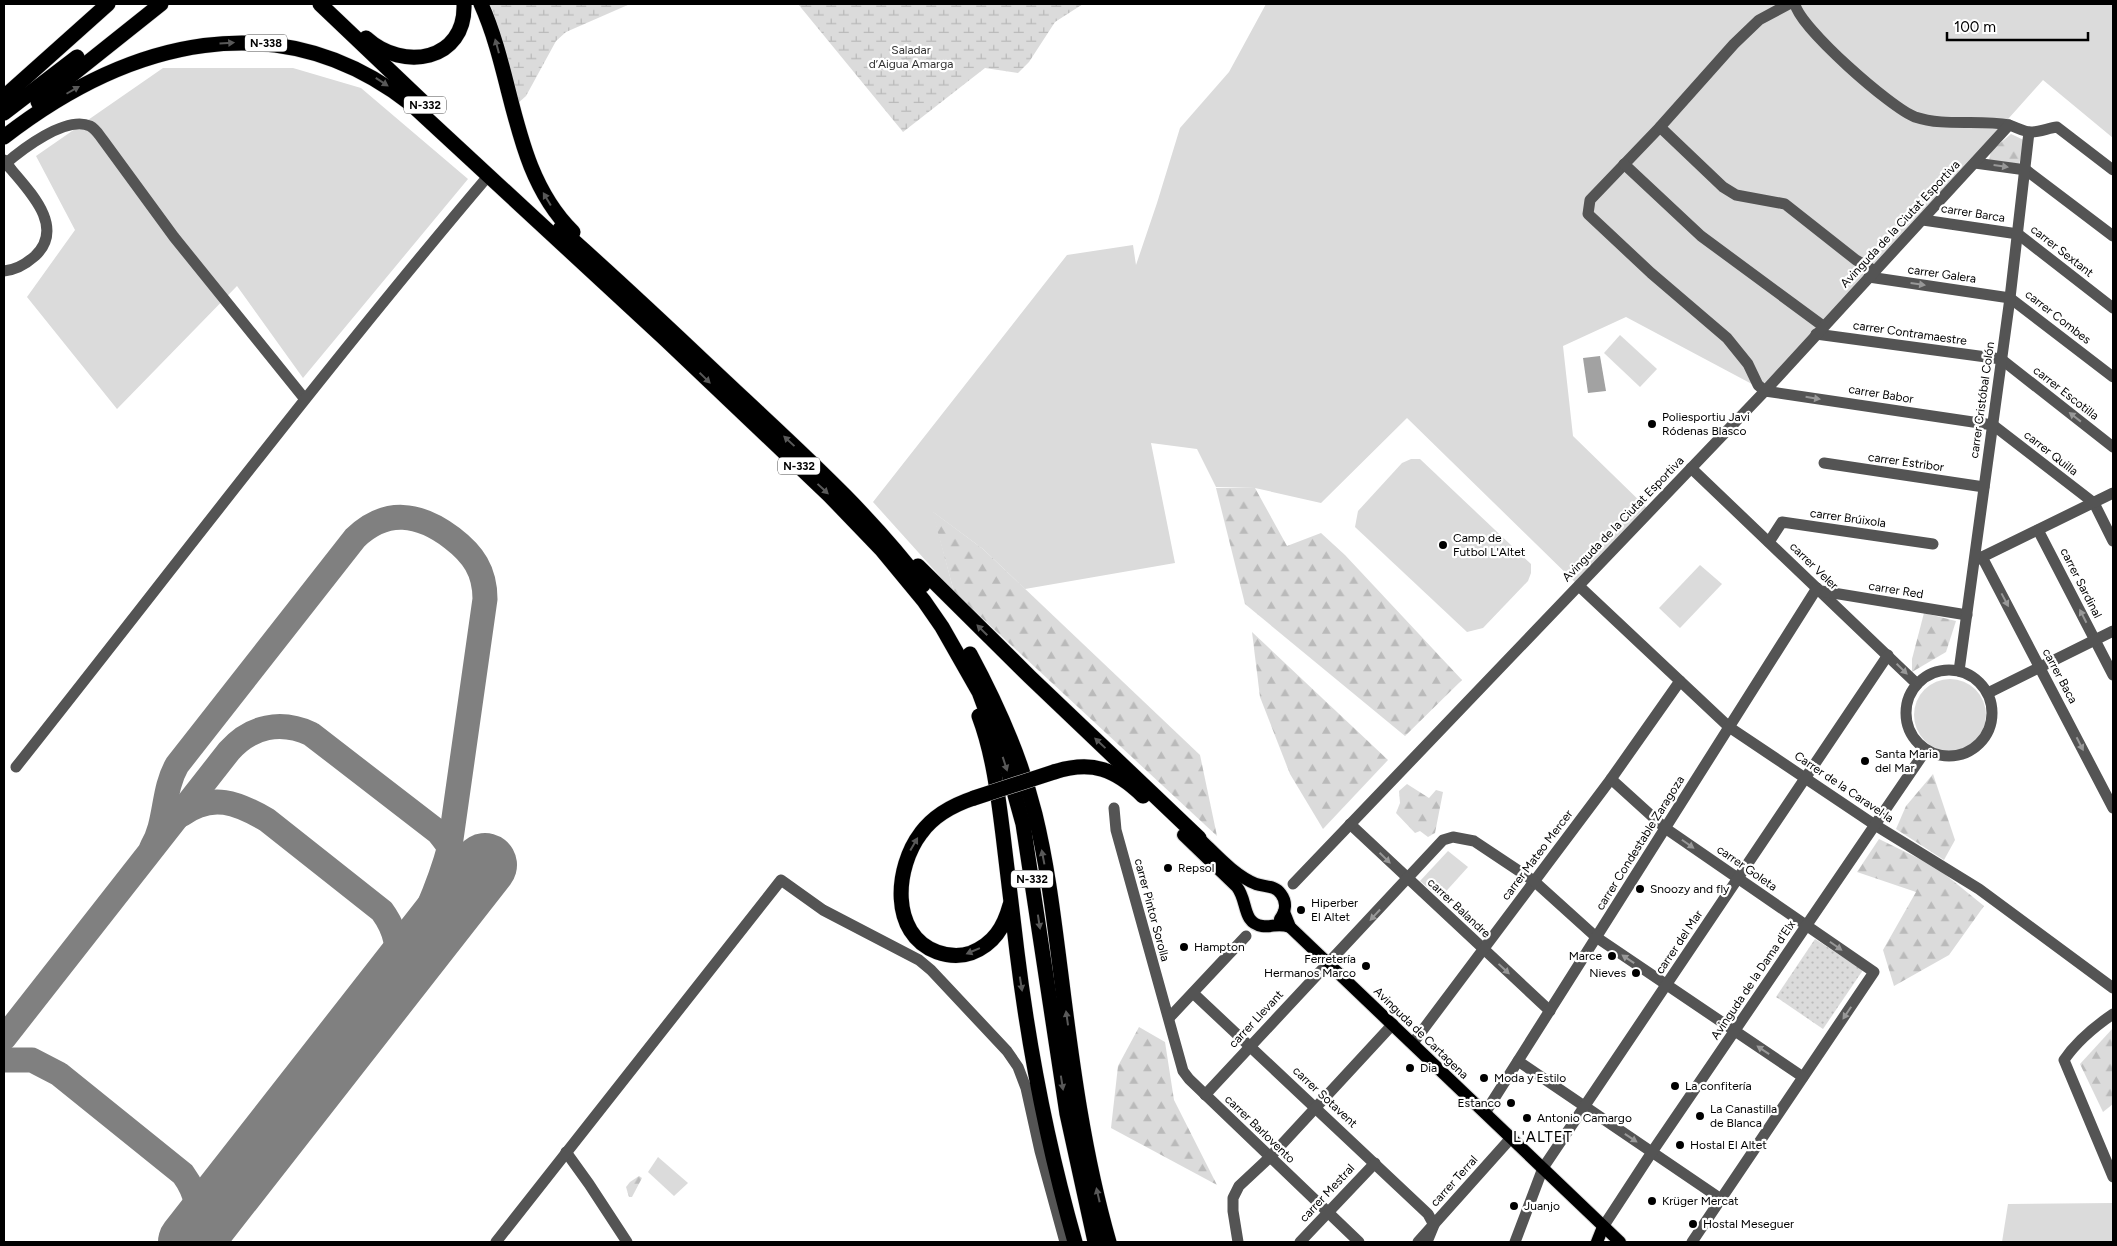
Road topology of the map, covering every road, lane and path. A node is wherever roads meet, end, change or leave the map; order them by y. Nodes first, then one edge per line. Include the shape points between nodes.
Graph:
1 (108, 4) edge
2 (148, 4) edge
3 (161, 4) edge
4 (320, 4) edge
5 (329, 4) edge
6 (464, 4) edge
7 (482, 4) edge
8 (1789, 4) edge
9 (1795, 4) edge
10 (4, 97) edge
11 (4, 113) edge
12 (2003, 125) junction
13 (1660, 127) junction
14 (4, 130) edge
15 (2029, 132) junction
16 (4, 137) edge
17 (1975, 163) junction
18 (1624, 164) junction
19 (6, 165) edge
20 (2026, 170) junction
21 (2113, 170) edge
22 (488, 175) junction
23 (504, 189) joint
24 (531, 205) junction
25 (1923, 220) junction
26 (2018, 234) junction
27 (2113, 236) edge
28 (4, 271) edge
29 (1872, 274) junction
30 (618, 296) junction
31 (2010, 298) junction
32 (2113, 308) edge
33 (652, 312) junction
34 (1820, 330) junction
35 (2001, 359) junction
36 (2113, 377) edge
37 (1764, 391) junction
38 (304, 398) junction
39 (1992, 425) junction
40 (2113, 447) edge
41 (1824, 464) dead end
42 (1691, 468) junction
43 (1984, 487) junction
44 (2113, 493) edge
45 (2094, 503) junction
46 (2038, 530) junction
47 (885, 537) junction
48 (2113, 541) edge
49 (1769, 542) junction
50 (1933, 544) dead end
51 (1978, 559) junction
52 (1579, 586) junction
53 (1819, 590) junction
54 (1967, 615) junction
55 (2113, 631) edge
56 (2095, 640) junction
57 (959, 655) junction
58 (1888, 655) junction
59 (2040, 668) junction
60 (1960, 671) junction
61 (2113, 675) edge
62 (1680, 681) junction
63 (1917, 684) junction
64 (1988, 693) junction
65 (1729, 727) junction
66 (1926, 750) junction
67 (16, 767) dead end
68 (1805, 778) junction
69 (1611, 779) junction
70 (1114, 808) dead end
71 (2113, 808) edge
72 (1350, 824) junction
73 (1875, 825) junction
74 (1666, 828) junction
75 (1183, 835) joint
76 (1199, 838) joint
77 (1738, 878) junction
78 (1408, 880) junction
79 (1534, 881) junction
80 (1293, 884) junction
81 (1269, 887) junction
82 (1011, 901) junction
83 (1245, 902) junction
84 (1285, 907) junction
85 (1248, 918) junction
86 (1268, 925) junction
87 (1290, 926) junction
88 (1807, 926) junction
89 (1246, 936) junction
90 (1596, 937) junction
91 (1484, 949) junction
92 (1328, 963) junction
93 (1667, 985) junction
94 (2113, 988) edge
95 (1162, 994) junction
96 (1190, 997) junction
97 (1550, 1011) junction
98 (2113, 1014) edge
99 (1169, 1018) junction
100 (1393, 1024) junction
101 (1735, 1031) junction
102 (1413, 1043) junction
103 (1250, 1046) junction
104 (1518, 1061) junction
105 (1803, 1078) junction
106 (1204, 1095) junction
107 (1585, 1106) junction
108 (1316, 1107) junction
109 (1485, 1113) junction
110 (1511, 1138) junction
111 (566, 1152) junction
112 (1652, 1152) junction
113 (1270, 1157) junction
114 (1375, 1163) junction
115 (1543, 1168) junction
116 (2113, 1177) edge
117 (1721, 1199) junction
118 (1328, 1213) junction
119 (1434, 1224) junction
120 (1604, 1226) junction
121 (496, 1242) edge
122 (627, 1242) edge
123 (1065, 1242) edge
124 (1076, 1242) edge
125 (1095, 1242) edge
126 (1109, 1242) edge
127 (1238, 1242) edge
128 (1300, 1242) edge
129 (1359, 1242) edge
130 (1418, 1242) edge
131 (1427, 1242) edge
132 (1515, 1242) edge
133 (1597, 1242) edge
134 (1620, 1242) edge
135 (1692, 1242) edge

1 - 10 highway
2 - 11 highway
3 - 14 highway
4 - 24 highway, N-332
5 - 6 highway via 380,49 412,58 432,55 452,41 462,24
33 -> 7 highway via 562,221 546,199 529,164 495,38
8 - 13 street via 1758,20
9 - 12 street via 1824,43 1906,113 1932,120
12 - 15 street
12 - 17 street, Avinguda de la Ciutat Esportiva
13 - 18 street
13 - 29 street via 1723,187 1736,194 1785,204
15 - 20 street, carrer Cristóbal Colón
15 - 21 street via 2057,126
16 -> 22 highway, N-338 via 53,102 106,73 159,54 203,45 248,41 310,50 371,75 411,104
17 -> 20 street
17 - 25 street, Avinguda de la Ciutat Esportiva
18 - 34 street via 1702,236
18 - 37 street via 1590,200 1588,214 1727,338
19 - 28 street via 40,207 48,229 45,242 29,262
19 - 38 street via 32,143 58,129 83,124 91,127 174,237
20 - 26 street, carrer Cristóbal Colón
20 - 27 street
22 - 23 highway, N-338
22 - 38 street
23 - 30 highway, N-332
24 - 30 highway, N-332
24 - 33 highway, N-332
25 - 26 street, carrer Barca
25 - 29 street, Avinguda de la Ciutat Esportiva
26 - 31 street, carrer Cristóbal Colón
26 - 32 street, carrer Sextant
29 -> 31 street, carrer Galera
29 - 34 street, Avinguda de la Ciutat Esportiva
30 -> 57 highway, N-332 via 852,518 924,601
31 - 35 street, carrer Cristóbal Colón
31 - 36 street, carrer Combes
47 -> 33 highway, N-332 via 811,461
34 - 35 street, carrer Contramaestre
34 - 37 street, Avinguda de la Ciutat Esportiva
35 - 39 street, carrer Cristóbal Colón
40 -> 35 street, carrer Escotilla
37 -> 39 street, carrer Babor
37 - 42 street, Avinguda de la Ciutat Esportiva
38 - 67 street
39 - 43 street, carrer Cristóbal Colón
39 - 45 street, carrer Quilla
41 - 43 street, carrer Estribor
42 - 49 street, carrer Veler
42 - 52 street, Avinguda de la Ciutat Esportiva
43 - 51 street, carrer Cristóbal Colón
44 - 45 street
45 - 46 street
45 - 48 street
46 - 51 street
56 -> 46 street, carrer Sardinal
76 -> 47 highway
126 -> 47 highway, N-332 via 1080,1108 1047,874 1026,782 994,700 967,648
49 - 50 street, carrer Brúixola via 1782,522
49 - 53 street, carrer Veler
51 - 54 street, carrer Cristóbal Colón
51 -> 59 street, carrer Baca
52 - 62 street, Carrer de la Caravel·la
52 - 72 street, Avinguda de la Ciutat Esportiva via 1560,602
53 - 54 street, carrer Red
53 - 58 street, carrer Veler
53 - 65 street, carrer Condestable Zaragoza
54 - 60 street, carrer Cristóbal Colón
55 - 56 street
56 - 59 street
56 - 61 street, carrer Sardinal
57 - 82 highway via 988,745
57 -> 125 highway, N-332 via 979,692 995,734 1023,824 1067,1114
58 -> 63 street, carrer Veler
58 - 68 street, carrer del Mar
59 - 64 street
59 -> 71 street, carrer Baca
60 - 63 street via 1937,672
60 - 64 street via 1976,679
62 - 65 street, Carrer de la Caravel·la
62 - 69 street, carrer Mateo Mercer
63 - 66 street via 1907,702 1907,722 1916,741
64 - 66 street via 1992,719 1981,743 1958,756
65 - 68 street, Carrer de la Caravel·la
65 - 74 street, carrer Condestable Zaragoza
66 - 73 street, Avinguda de la Dama d'Elx
68 - 73 street, Carrer de la Caravel·la
68 - 77 street, carrer del Mar
69 - 74 street, carrer Goleta
69 - 79 street, carrer Mateo Mercer
70 - 95 street, carrer Pintor Sorolla via 1116,830
72 -> 78 street, carrer Balandre
72 - 80 street, Avinguda de la Ciutat Esportiva
73 - 88 street, Avinguda de la Dama d'Elx
73 - 94 street, Carrer de la Caravel·la via 1979,889
74 -> 77 street, carrer Goleta
74 - 90 street, carrer Condestable Zaragoza
82 -> 75 highway, bridge via 998,934 984,946 965,955 930,949 919,940 902,908 902,880 913,845 934,819 958,803 1081,766 1110,772 1135,789
75 - 83 main road via 1234,883
76 - 81 main road via 1234,871
77 - 88 street, carrer Goleta
77 - 93 street, carrer del Mar
78 - 79 street, carrer Llevant via 1443,840 1453,837 1474,841
78 - 91 street, carrer Balandre
78 -> 92 street, carrer Llevant
79 - 90 street
79 - 91 street, carrer Mateo Mercer
80 - 81 street via 1280,889
80 - 84 street
81 - 83 main road via 1252,891
81 - 84 main road via 1281,894
82 -> 124 highway via 1034,1065 1051,1149
83 - 85 main road
84 - 86 main road
84 - 87 main road
85 - 86 main road
85 - 89 street
86 - 87 main road
86 - 89 street
87 - 92 main road, Avinguda de Cartagena
88 - 101 street, Avinguda de la Dama d'Elx
88 -> 105 street, carrer Goleta via 1874,972
89 - 96 street
93 -> 90 street
90 - 97 street, carrer Condestable Zaragoza
91 -> 97 street, carrer Balandre
91 - 102 street, carrer Mateo Mercer
92 - 100 main road, Avinguda de Cartagena
92 - 103 street, carrer Llevant
93 - 101 street
93 - 107 street, carrer del Mar
95 - 96 street via 1174,1001
95 - 99 street, carrer Pintor Sorolla
96 - 99 street
96 - 103 street, carrer Sotavent
97 - 104 street, carrer Condestable Zaragoza
98 - 116 street via 2096,1025 2064,1060
99 - 106 street, carrer Barlovento via 1183,1071
100 - 102 main road, Avinguda de Cartagena
100 - 108 street
105 -> 101 street
101 - 112 street, Avinguda de la Dama d'Elx
102 - 109 main road, Avinguda de Cartagena
103 - 106 street, carrer Llevant
103 - 108 street, carrer Sotavent
104 - 107 street
104 - 109 street, carrer Condestable Zaragoza
105 - 117 street
106 - 113 street, carrer Barlovento
107 -> 112 street
107 - 115 street, carrer del Mar
108 - 113 street
108 - 114 street, carrer Sotavent
109 - 110 main road, Avinguda de Cartagena
110 - 115 main road, Avinguda de Cartagena
110 - 119 street, carrer Terral
111 - 121 street
111 - 122 street
111 - 123 street via 781,880 823,910 920,960 1014,1060 1026,1088
112 - 117 street
112 - 120 street, Avinguda de la Dama d'Elx
113 - 118 street, carrer Barlovento
113 - 127 street via 1240,1186 1233,1198
114 - 118 street, carrer Mestral
114 - 119 street, carrer Sotavent via 1428,1214
115 - 120 main road, Avinguda de Cartagena
115 - 132 street, carrer del Mar
117 - 135 street
118 - 128 street, carrer Mestral
118 - 129 street, carrer Barlovento
119 - 130 street, carrer Terral
119 - 131 street
120 - 133 main road
120 - 134 main road, Avinguda de Cartagena

